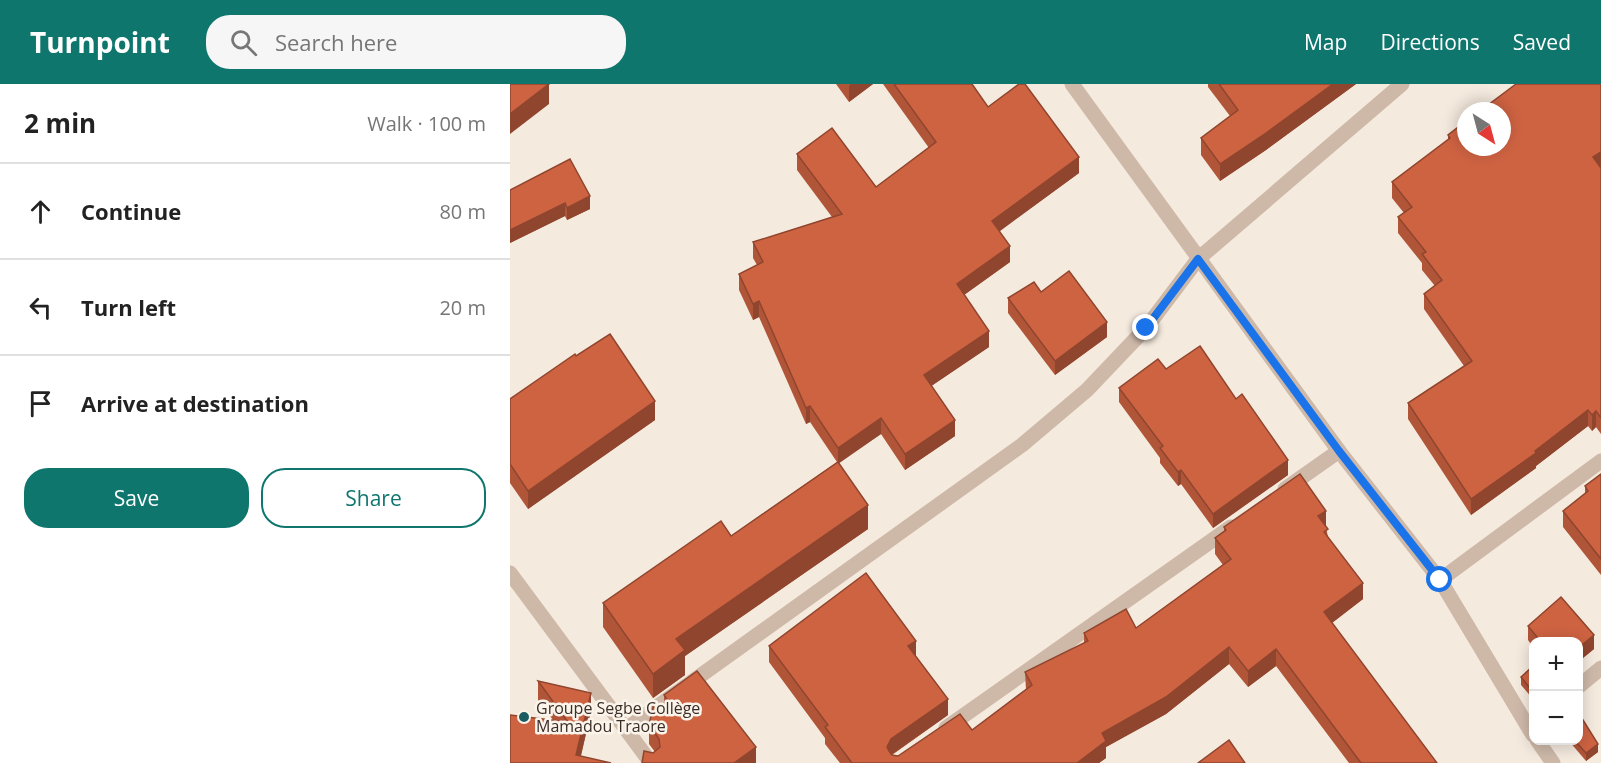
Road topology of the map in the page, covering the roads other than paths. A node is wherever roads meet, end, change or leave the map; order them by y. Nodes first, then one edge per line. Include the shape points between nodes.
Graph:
1 (1072, 84) edge
2 (1402, 84) edge
3 (1198, 259) junction
4 (1339, 451) junction
5 (1601, 461) edge
6 (1271, 498) edge
7 (1243, 519) edge
8 (510, 573) edge
9 (1440, 580) junction
10 (1601, 669) edge
11 (1583, 683) edge
12 (1529, 725) edge
13 (626, 729) junction
14 (935, 736) edge
15 (1541, 745) edge
16 (651, 763) edge
17 (1553, 763) edge

1 - 3 street
2 - 3 street
3 - 4 street
3 - 13 street via 1146,328 1087,390 1022,445
4 - 6 street
4 - 9 street
5 - 9 street
7 - 14 street
8 - 13 street
9 - 12 street
10 - 11 street
13 - 16 street
15 - 17 street

